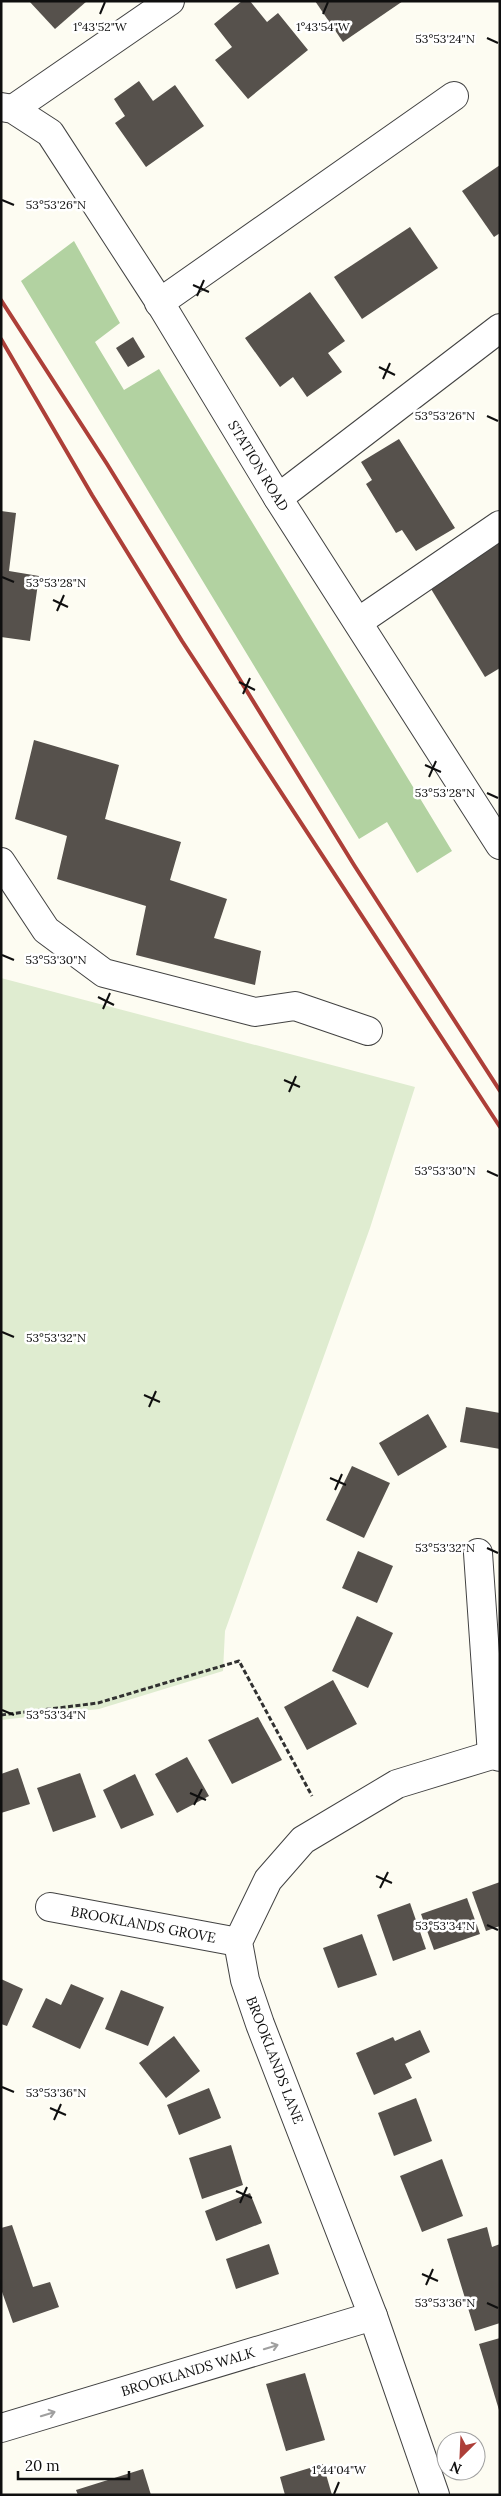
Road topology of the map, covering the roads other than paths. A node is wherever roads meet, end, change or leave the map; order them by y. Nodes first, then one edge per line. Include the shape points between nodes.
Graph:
1 (170, 1) edge
2 (454, 96) dead end
3 (7, 108) edge
4 (160, 303) junction
5 (500, 328) edge
6 (278, 498) junction
7 (500, 525) edge
8 (358, 622) junction
9 (500, 845) edge
10 (1, 862) edge
11 (368, 1031) dead end
12 (478, 1553) dead end
13 (496, 1756) edge
14 (50, 1907) dead end
15 (238, 1942) junction
16 (373, 2316) junction
17 (1, 2428) edge
18 (435, 2495) edge

1 - 3 street
2 - 4 street
3 - 4 street, STATION ROAD via 50,133
4 - 6 street, STATION ROAD
5 - 6 street
6 - 8 street, STATION ROAD
7 - 8 street
8 - 9 street, STATION ROAD
10 - 11 street via 46,930 104,973 255,1012 294,1006
12 - 13 street
13 - 15 street via 397,1784 303,1840 268,1880
14 - 15 street, BROOKLANDS GROVE
15 - 16 street, BROOKLANDS LANE via 245,1980 260,2024
17 -> 16 street, BROOKLANDS WALK
16 - 18 street, BROOKLANDS LANE

